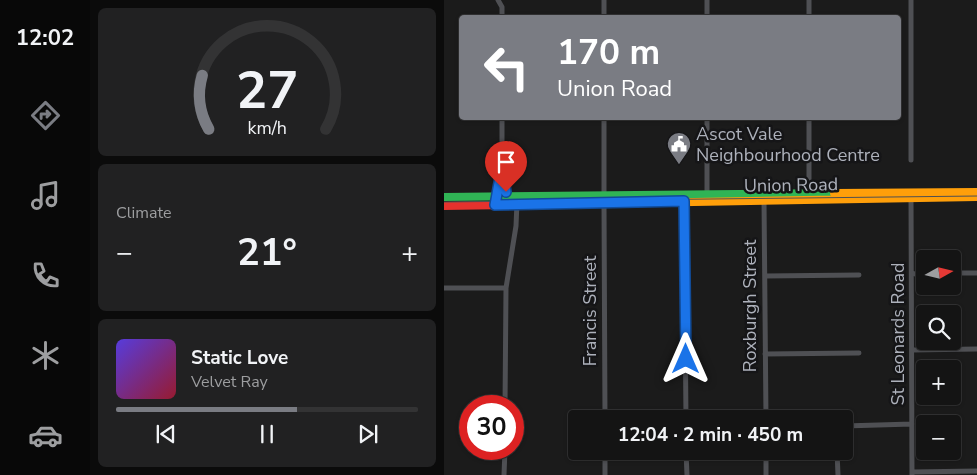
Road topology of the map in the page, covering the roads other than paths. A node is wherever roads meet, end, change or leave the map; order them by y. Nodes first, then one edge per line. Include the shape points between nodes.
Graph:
1 (498, 0) edge
2 (604, 0) edge
3 (707, 0) edge
4 (809, 0) edge
5 (911, 0) edge
6 (502, 15) edge
7 (604, 15) edge
8 (707, 15) edge
9 (809, 15) edge
10 (502, 120) edge
11 (604, 120) edge
12 (707, 120) edge
13 (809, 120) edge
14 (911, 160) dead end
15 (502, 166) junction
16 (977, 192) edge
17 (911, 195) junction
18 (809, 196) junction
19 (444, 197) edge
20 (496, 197) junction
21 (764, 197) junction
22 (684, 198) junction
23 (707, 198) junction
24 (977, 198) edge
25 (604, 199) junction
26 (513, 201) junction
27 (495, 205) junction
28 (444, 206) edge
29 (962, 273) edge
30 (977, 273) edge
31 (912, 274) junction
32 (916, 274) edge
33 (859, 275) dead end
34 (765, 276) junction
35 (444, 288) edge
36 (506, 288) junction
37 (977, 349) edge
38 (912, 350) junction
39 (859, 353) dead end
40 (765, 354) junction
41 (505, 395) edge
42 (605, 410) edge
43 (686, 410) edge
44 (766, 410) edge
45 (912, 424) junction
46 (853, 426) edge
47 (505, 460) edge
48 (605, 460) edge
49 (686, 460) edge
50 (766, 460) edge
51 (837, 460) edge
52 (977, 471) edge
53 (912, 474) edge
54 (504, 475) edge
55 (605, 475) edge
56 (687, 475) edge
57 (766, 475) edge
58 (838, 475) edge

1 - 6 street
2 - 7 street
3 - 8 street
4 - 9 street
5 - 14 street
10 - 15 street
11 - 25 street, Francis Street
12 - 23 street
13 - 18 street
15 - 20 street
15 - 26 street via 506,190
16 - 17 street, Union Road
17 - 18 street, Union Road
17 - 24 street, Union Road
17 - 31 street, St Leonards Road
18 - 21 street, Union Road
19 - 20 street, Union Road
20 - 26 street, Union Road
20 - 27 street
21 - 23 street, Union Road
21 - 34 street, Roxburgh Street
22 - 23 street, Union Road
22 - 25 street, Union Road
22 - 43 street
25 - 26 street, Union Road
25 - 42 street, Francis Street
26 - 27 street, Union Road
26 - 36 street via 516,226
27 - 28 street, Union Road
29 - 30 street
31 - 32 street
31 - 38 street, St Leonards Road
33 - 34 street
34 - 40 street, Roxburgh Street
35 - 36 street
36 - 41 street
37 - 38 street
38 - 45 street, St Leonards Road
39 - 40 street
40 - 44 street, Roxburgh Street
45 - 46 street
45 - 53 street, St Leonards Road
47 - 54 street
48 - 55 street
49 - 56 street
50 - 57 street
51 - 58 street
52 - 53 street

